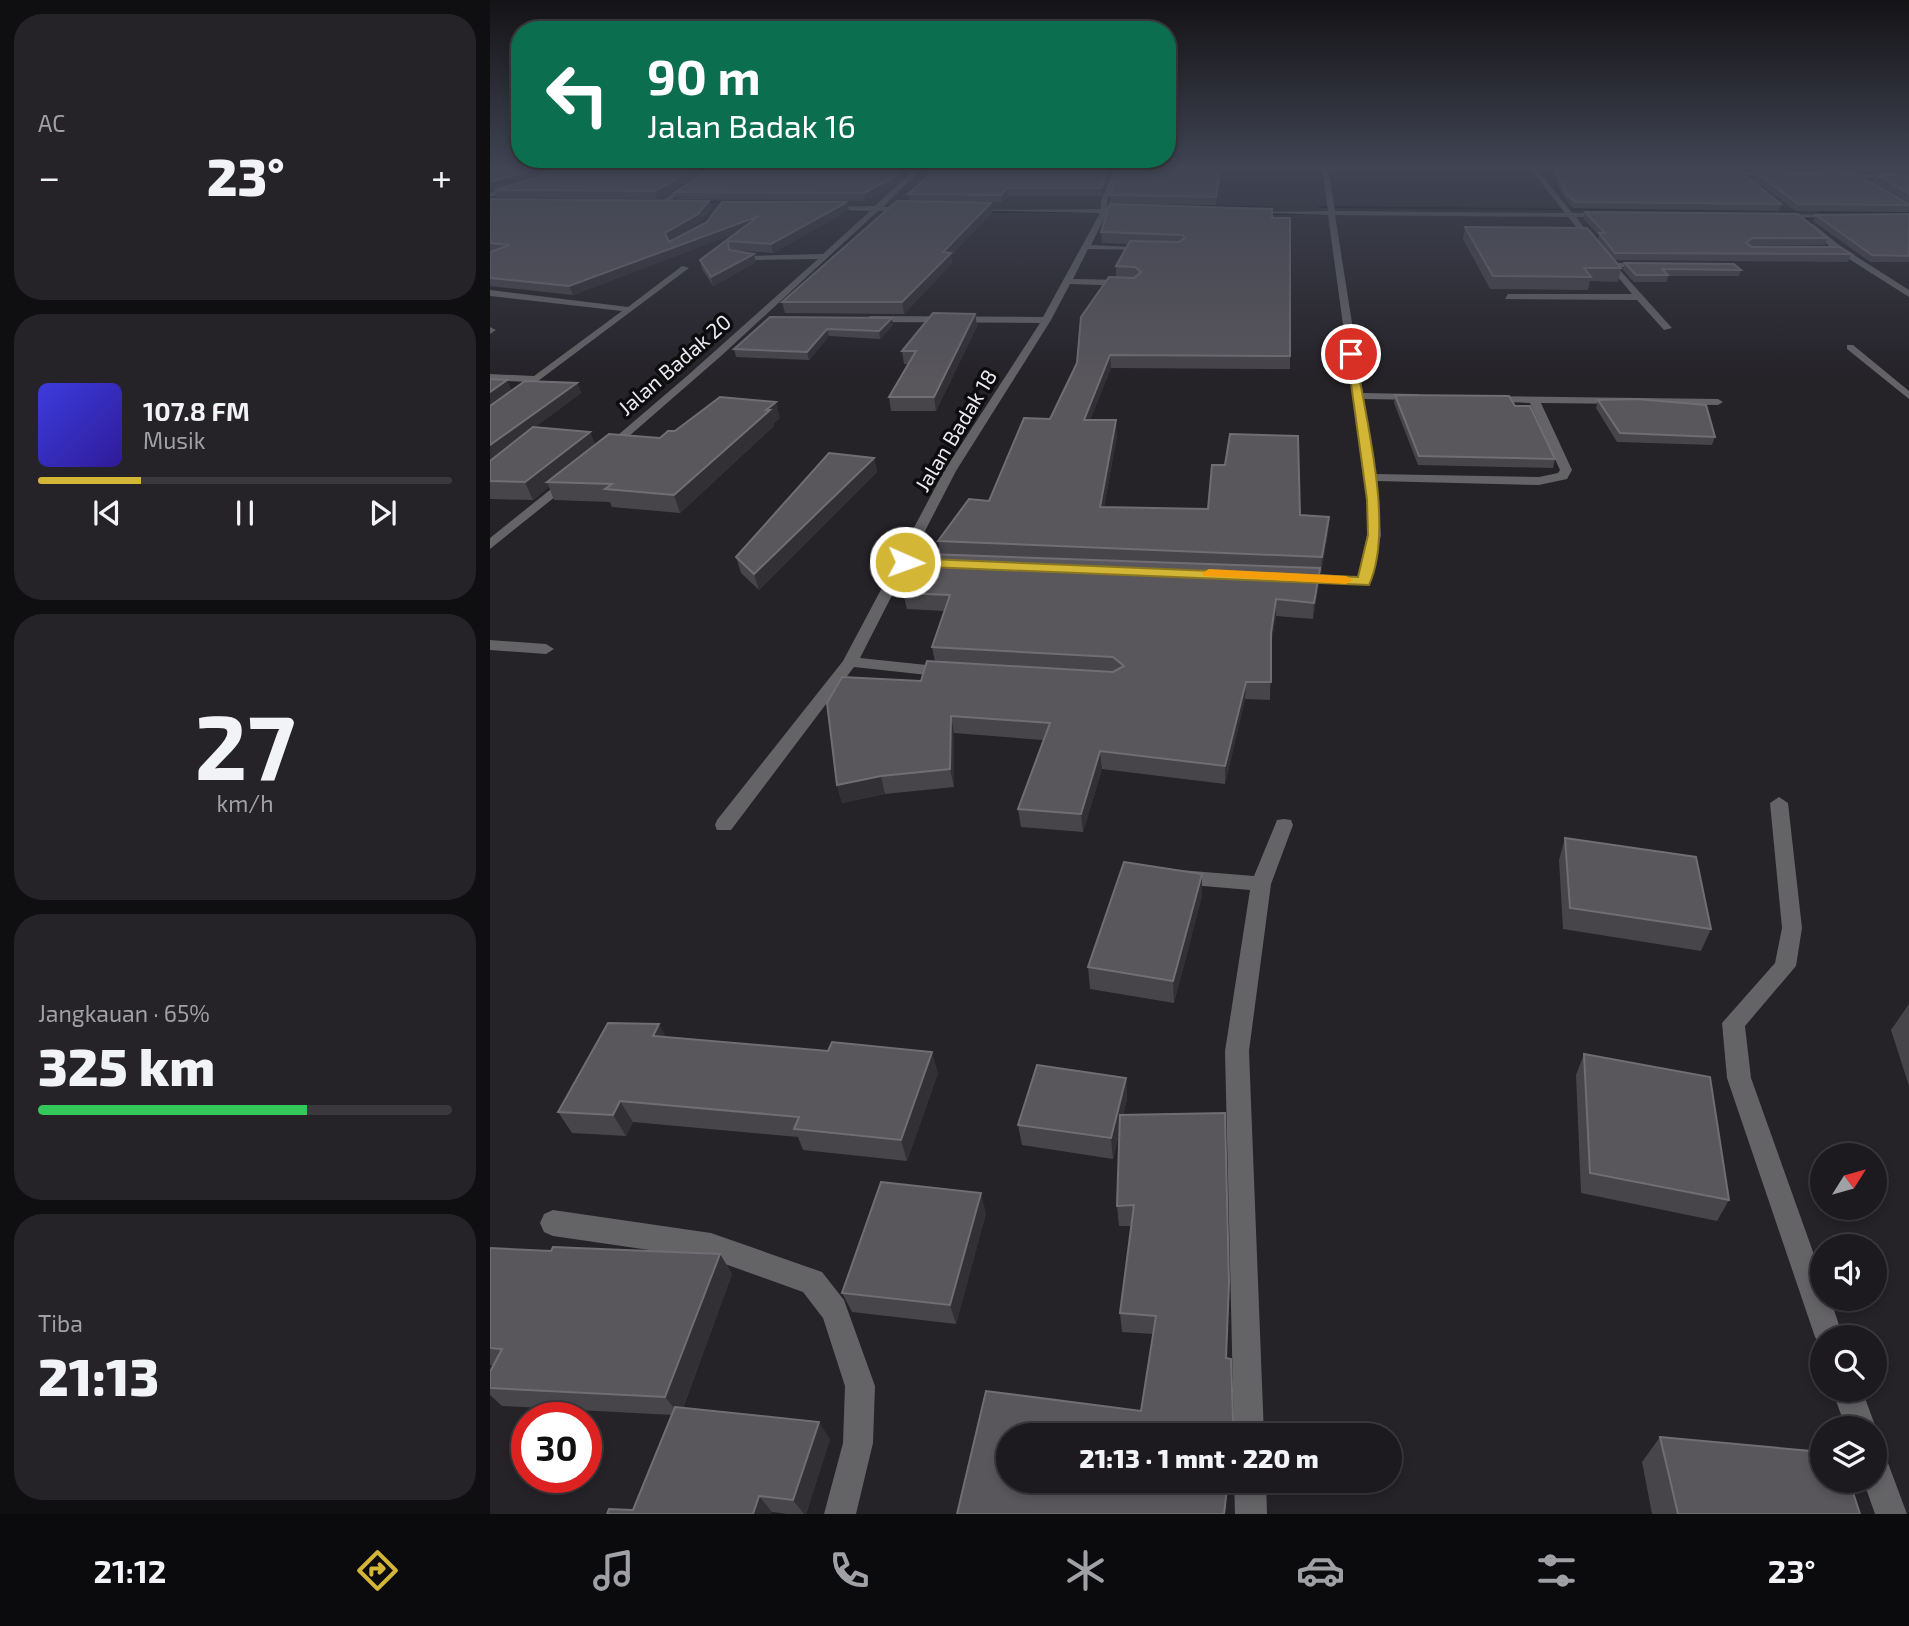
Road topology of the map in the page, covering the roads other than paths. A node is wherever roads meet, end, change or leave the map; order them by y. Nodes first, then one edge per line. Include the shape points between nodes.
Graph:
1 (845, 239) edge
2 (1090, 239) edge
3 (1336, 239) edge
4 (1590, 239) edge
5 (1826, 239) edge
6 (1085, 247) junction
7 (1152, 248) edge
8 (1814, 250) edge
9 (1840, 250) junction
10 (735, 254) edge
11 (824, 256) junction
12 (1610, 265) junction
13 (1662, 265) edge
14 (685, 268) dead end
15 (1067, 281) junction
16 (1135, 284) edge
17 (490, 293) edge
18 (1909, 295) edge
19 (1508, 296) edge
20 (1637, 296) junction
21 (626, 309) junction
22 (758, 319) junction
23 (771, 319) edge
24 (854, 319) edge
25 (1046, 320) junction
26 (1667, 328) dead end
27 (1850, 347) dead end
28 (490, 377) edge
29 (534, 379) junction
30 (1357, 396) junction
31 (1909, 396) edge
32 (1425, 398) edge
33 (1480, 398) edge
34 (1534, 399) junction
35 (1718, 402) dead end
36 (490, 414) edge
37 (597, 458) edge
38 (575, 476) edge
39 (1369, 477) junction
40 (490, 545) edge
41 (905, 562) junction
42 (959, 564) edge
43 (1287, 576) edge
44 (490, 645) edge
45 (546, 649) dead end
46 (850, 662) junction
47 (961, 674) edge
48 (1779, 803) dead end
49 (724, 825) dead end
50 (1284, 825) dead end
51 (1154, 875) edge
52 (1261, 884) junction
53 (553, 1223) dead end
54 (1825, 1325) edge
55 (1249, 1423) edge
56 (1250, 1493) edge
57 (1884, 1493) edge
58 (840, 1514) edge
59 (1251, 1514) edge
60 (1891, 1514) edge

1 - 11 street, Jalan Badak 20
2 - 6 street, Jalan Badak 18
3 - 30 street
4 - 12 street
5 - 9 street
6 - 7 street
6 - 15 street, Jalan Badak 18
8 - 9 street
9 - 18 street
10 - 11 street via 746,258
11 - 22 street, Jalan Badak 20
12 - 13 street
12 - 20 street
14 - 21 street
15 - 16 street
15 - 25 street, Jalan Badak 18
17 - 21 street
19 - 20 street
20 - 26 street
21 - 29 street
22 - 23 street
22 - 37 street, Jalan Badak 20
24 - 25 street
25 - 41 street, Jalan Badak 18 via 950,471
27 - 31 street
28 - 29 street
29 - 36 street
30 - 32 street
30 - 39 street
33 - 34 street
34 - 35 street
34 - 39 street via 1566,470 1563,476 1539,481
38 - 40 street
39 - 43 street via 1374,535 1364,582
41 - 42 street
41 - 46 street, Jalan Badak 18
44 - 45 street
46 - 47 street
46 - 49 street, Jalan Badak 18
48 - 54 street via 1791,928 1785,966 1733,1023 1739,1078
50 - 52 street
51 - 52 street
52 - 55 street via 1237,1051
53 - 58 street via 711,1246 812,1282 834,1310 860,1386 858,1443
56 - 59 street
57 - 60 street

